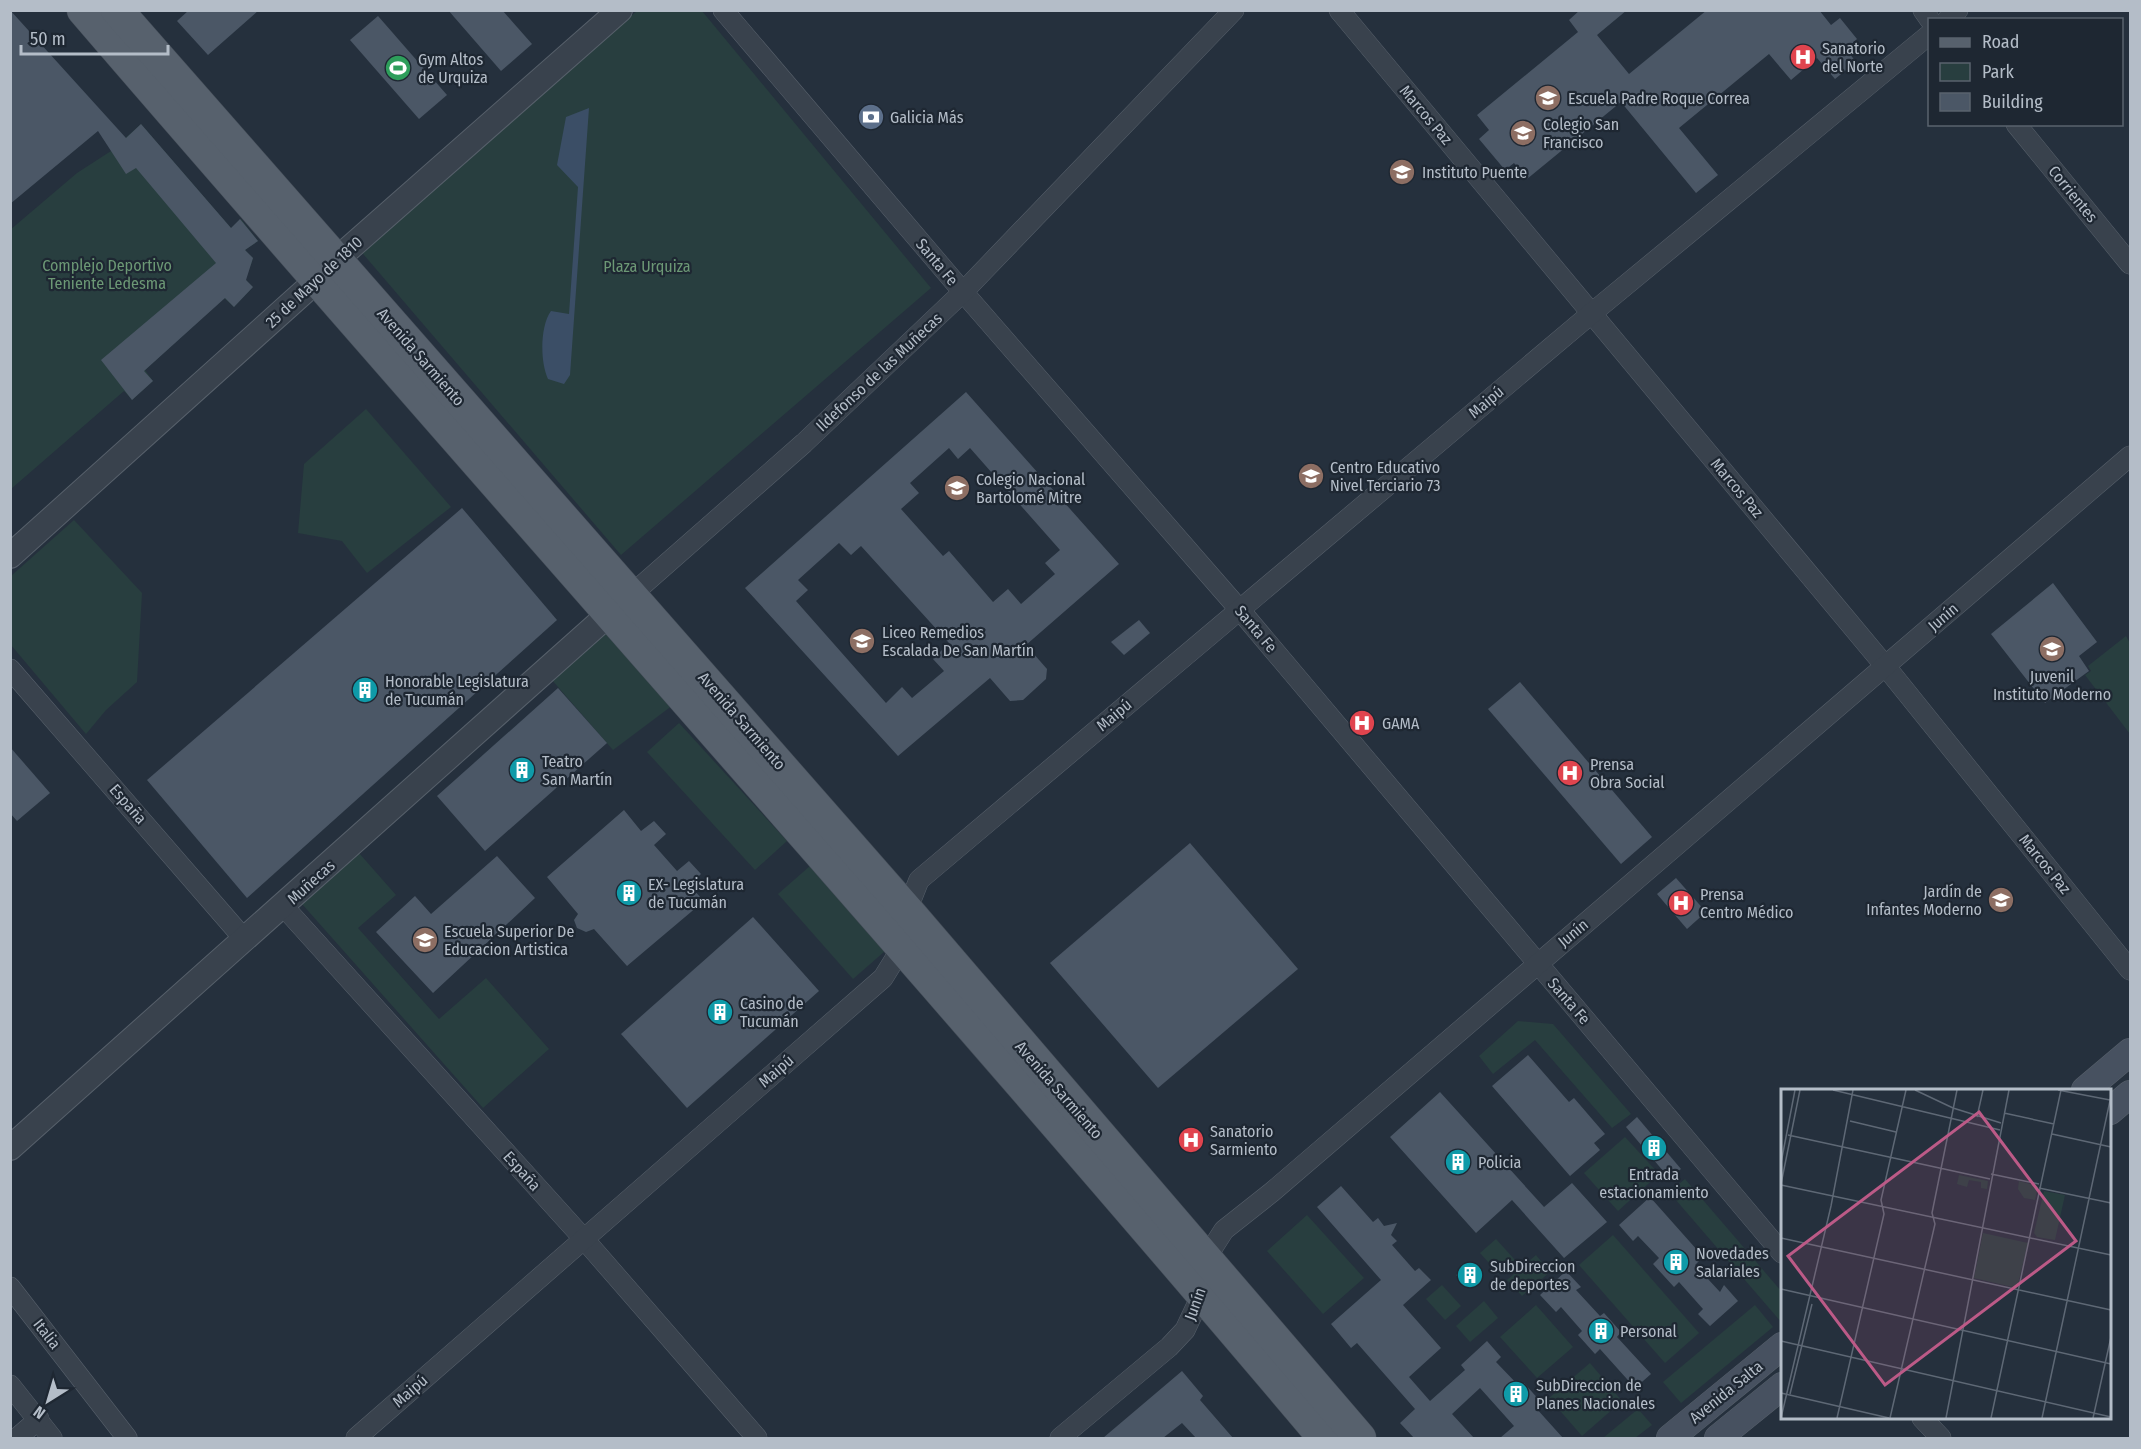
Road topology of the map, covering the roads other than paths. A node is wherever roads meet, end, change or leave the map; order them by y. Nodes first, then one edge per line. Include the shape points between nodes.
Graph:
1 (82, 10) edge
2 (117, 10) edge
3 (620, 10) edge
4 (723, 10) edge
5 (1234, 10) edge
6 (1339, 10) edge
7 (1928, 35) edge
8 (2018, 126) edge
9 (2130, 264) edge
10 (326, 271) junction
11 (963, 292) junction
12 (1592, 313) junction
13 (2130, 456) edge
14 (10, 556) edge
15 (620, 604) junction
16 (1239, 609) junction
17 (1886, 667) junction
18 (10, 669) edge
19 (284, 907) junction
20 (907, 910) junction
21 (245, 940) junction
22 (902, 949) junction
23 (1537, 965) junction
24 (2130, 970) edge
25 (2130, 1052) edge
26 (2086, 1089) edge
27 (2130, 1094) edge
28 (2111, 1109) edge
29 (10, 1148) edge
30 (583, 1238) junction
31 (1781, 1252) edge
32 (1206, 1258) junction
33 (10, 1287) edge
34 (1202, 1294) junction
35 (1781, 1347) edge
36 (10, 1385) edge
37 (1781, 1387) edge
38 (39, 1419) junction
39 (1923, 1419) edge
40 (16, 1438) edge
41 (52, 1438) edge
42 (127, 1438) edge
43 (356, 1438) edge
44 (757, 1438) edge
45 (1060, 1438) edge
46 (1324, 1438) edge
47 (1360, 1438) edge
48 (1670, 1438) edge
49 (1718, 1438) edge
50 (1941, 1438) edge

1 - 10 main road, Avenida Sarmiento
2 - 10 main road, Avenida Sarmiento
3 - 10 street, 25 de Mayo de 1810
4 - 11 street, Santa Fe
5 - 11 street, Ildefonso de las Muñecas
6 - 12 street, Marcos Paz
7 - 12 street, Maipú
8 - 9 street, Corrientes
10 - 14 street, 25 de Mayo de 1810
10 - 15 main road, Avenida Sarmiento
11 - 15 street, Ildefonso de las Muñecas via 804,443
11 - 16 street, Santa Fe
12 - 16 street, Maipú
12 - 17 street, Marcos Paz
13 - 17 street, Junín
15 - 19 street, Muñecas
15 - 20 main road, Avenida Sarmiento
15 - 22 main road, Avenida Sarmiento
16 - 20 street, Maipú via 920,880
16 - 23 street, Santa Fe
17 - 23 street, Junín
17 - 24 street, Marcos Paz
18 - 21 street, España
19 - 21 street, Muñecas
19 - 30 street, España
20 - 22 street, Maipú
20 - 32 main road, Avenida Sarmiento
21 - 29 street, Muñecas
22 - 30 street, Maipú via 883,978
22 - 34 main road, Avenida Sarmiento
23 - 31 street, Santa Fe
23 - 32 street, Junín via 1224,1230
25 - 26 main road
27 - 28 main road
30 - 43 street, Maipú
30 - 44 street, España
32 - 34 street, Junín
32 - 47 main road, Avenida Sarmiento
33 - 42 street, Italia
34 - 45 street, Junín via 1185,1330 1169,1347
34 - 46 main road, Avenida Sarmiento
35 - 48 main road, Avenida Salta
36 - 38 street
37 - 49 main road, Avenida Salta
38 - 40 street
38 - 41 street
39 - 50 street

